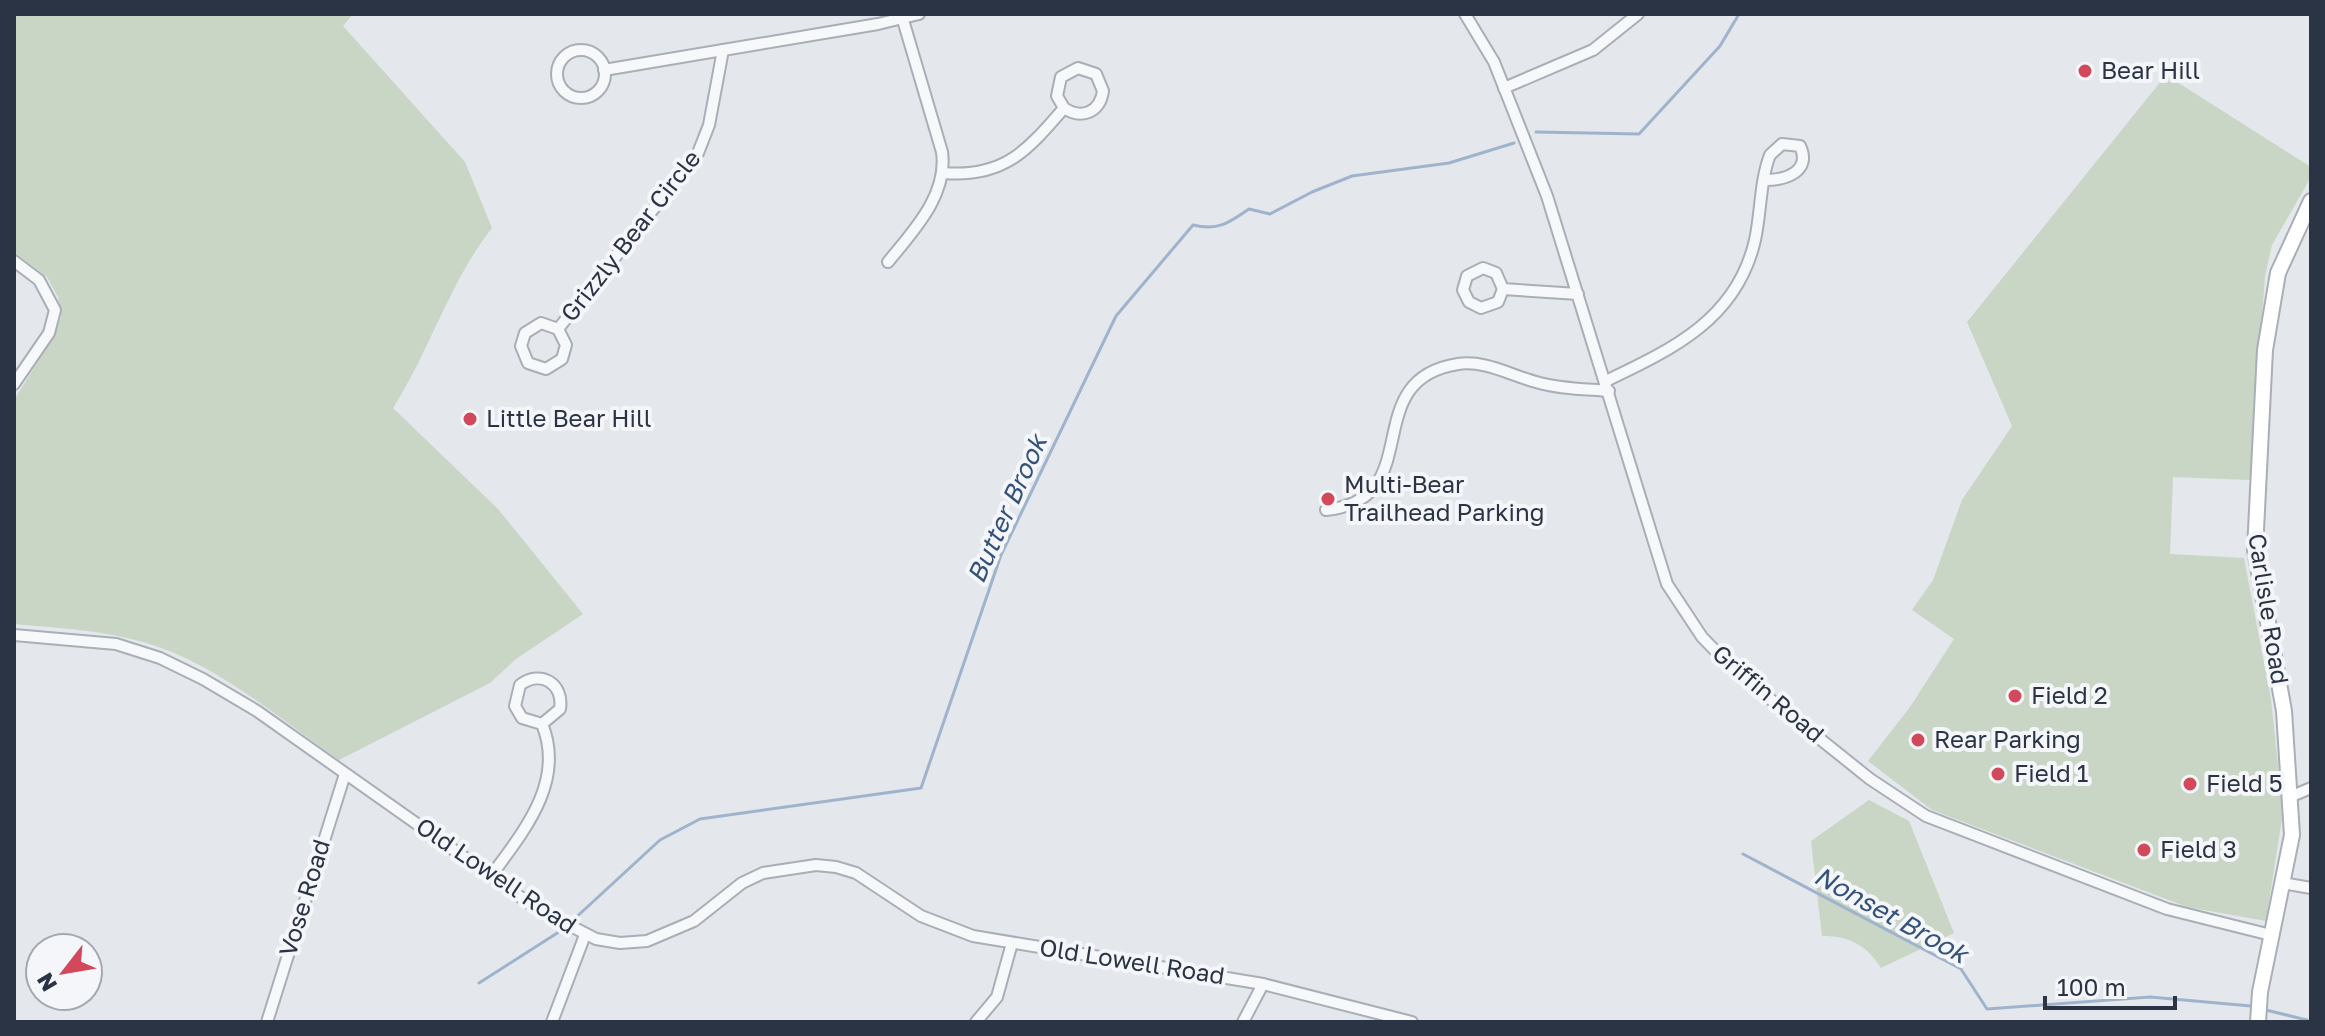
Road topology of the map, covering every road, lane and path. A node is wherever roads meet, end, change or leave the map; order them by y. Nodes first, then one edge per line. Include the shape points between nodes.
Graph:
1 (919, 14) edge
2 (1465, 14) edge
3 (1638, 14) edge
4 (903, 20) junction
5 (723, 50) junction
6 (604, 70) junction
7 (1504, 88) junction
8 (1064, 108) junction
9 (943, 173) junction
10 (1766, 180) dead end
11 (2311, 201) edge
12 (14, 261) edge
13 (888, 262) dead end
14 (1503, 289) junction
15 (1578, 294) junction
16 (558, 329) junction
17 (14, 384) edge
18 (1608, 386) junction
19 (1326, 510) dead end
20 (14, 635) edge
21 (542, 724) junction
22 (345, 774) junction
23 (2311, 788) edge
24 (2292, 796) junction
25 (491, 876) junction
26 (2282, 883) junction
27 (2311, 888) edge
28 (585, 935) junction
29 (2271, 935) junction
30 (1012, 943) junction
31 (1263, 984) junction
32 (267, 1022) edge
33 (552, 1022) edge
34 (976, 1022) edge
35 (1243, 1022) edge
36 (1412, 1022) edge
37 (2258, 1022) edge

1 - 4 street
2 - 7 street, Griffin Road
3 - 7 street via 1593,50
4 - 5 street
4 - 9 street via 942,152
5 - 6 street
5 - 16 street, Grizzly Bear Circle via 706,134 691,166
6 - 6 street via 596,56 581,50 566,55 557,76 569,94 584,97 597,91
7 - 15 street, Griffin Road
8 - 8 street via 1082,114 1099,105 1103,91 1096,74 1078,68 1061,77 1057,96
8 - 9 street via 1008,163 974,174
9 - 13 street via 922,219
10 - 18 street via 1750,256 1723,308 1691,337
11 - 24 main road, Carlisle Road via 2278,273 2269,311 2255,525 2259,586 2282,699
12 - 17 street via 39,280 55,310 49,333
14 - 14 street via 1498,302 1486,308 1469,302 1463,290 1467,276 1483,268 1496,273
14 - 15 street
15 - 18 street, Griffin Road
16 - 16 street, Grizzly Bear Circle via 541,323 525,333 521,346 528,363 546,369 562,359 566,341
18 - 19 street via 1550,386 1481,365 1459,364 1435,372 1414,386 1398,409 1382,480 1361,500
18 - 29 street, Griffin Road via 1667,584 1702,637 1743,677 1870,779 1944,825 2179,913
20 - 22 street, Old Lowell Road via 116,644 160,658 231,695
21 - 21 street via 528,722 515,706 520,685 534,678 556,686 561,701 556,716
21 - 25 street via 550,750 544,789 533,816
22 - 25 street, Old Lowell Road
22 - 32 street, Vose Road
23 - 24 street
24 - 26 main road, Carlisle Road via 2292,835
25 - 28 street, Old Lowell Road
26 - 27 street
26 - 29 main road, Carlisle Road
28 - 30 street, Old Lowell Road via 620,943 647,941 694,921 763,873 816,865 856,873 945,927
28 - 33 street
29 - 37 main road, Carlisle Road
30 - 31 street, Old Lowell Road
30 - 34 street via 997,997
31 - 35 street
31 - 36 street, Old Lowell Road

